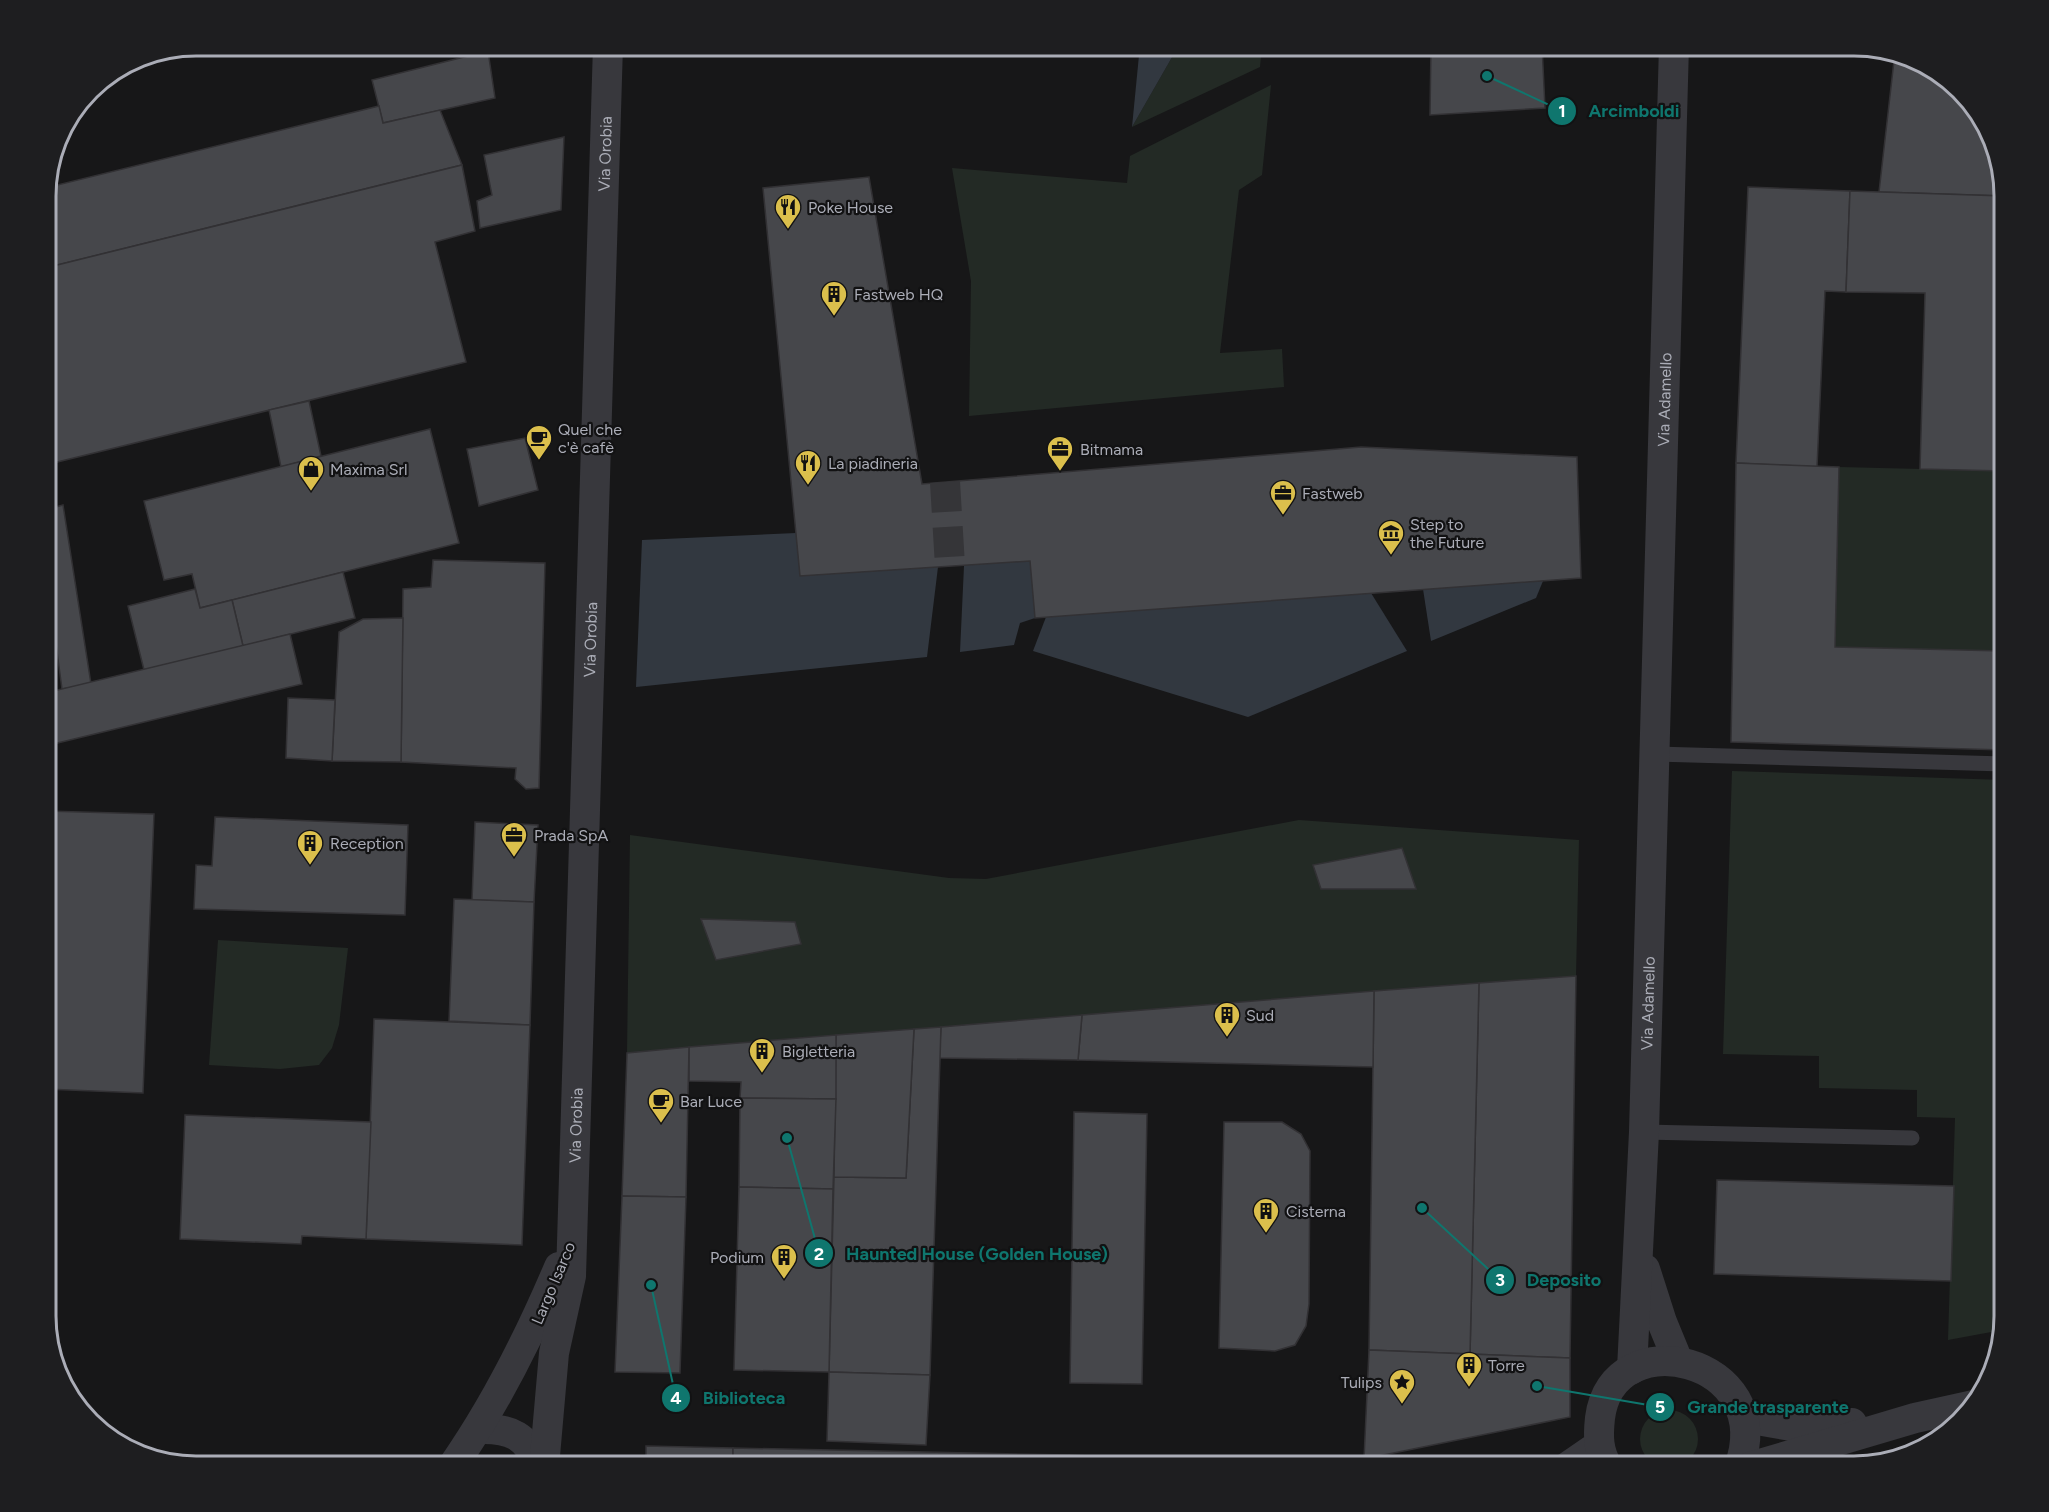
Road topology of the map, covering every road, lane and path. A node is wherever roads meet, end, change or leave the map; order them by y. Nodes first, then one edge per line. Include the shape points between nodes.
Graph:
1 (608, 56) edge
2 (1674, 56) edge
3 (1656, 754) junction
4 (1994, 764) edge
5 (1644, 1132) junction
6 (1912, 1138) dead end
7 (573, 1236) junction
8 (1640, 1252) junction
9 (1678, 1361) junction
10 (1632, 1369) junction
11 (1960, 1408) edge
12 (1745, 1418) junction
13 (1915, 1418) junction
14 (479, 1429) junction
15 (460, 1456) edge
16 (535, 1456) edge
17 (543, 1456) edge
18 (1603, 1456) edge
19 (1742, 1456) edge
20 (1787, 1456) edge

1 - 7 street, Via Orobia
2 - 3 street, Via Adamello
3 - 4 lane
3 - 5 street, Via Adamello
5 - 6 lane
5 - 8 street, Via Adamello
7 - 14 street, Largo Isarco via 531,1334
7 - 17 street, Largo Isarco via 571,1276 554,1353
8 - 9 street
8 - 10 street, Via Adamello
9 - 10 street
9 - 12 street via 1699,1367 1720,1380
10 - 18 street via 1612,1387 1604,1401 1600,1415
11 - 13 street
12 - 13 street via 1807,1426
12 - 19 street
13 - 20 street
14 - 15 street, Largo Isarco
14 - 16 street via 514,1433

